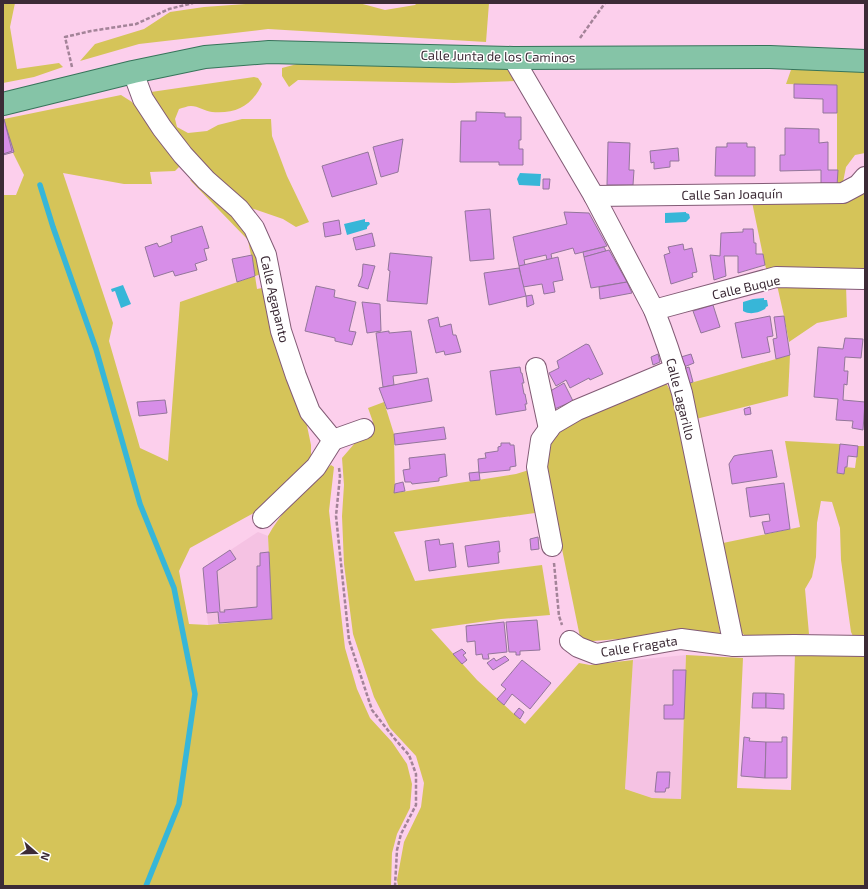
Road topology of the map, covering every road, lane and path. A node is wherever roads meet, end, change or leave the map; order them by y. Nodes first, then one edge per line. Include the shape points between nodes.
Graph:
1 (193, 3) edge
2 (605, 3) edge
3 (566, 57) junction
4 (512, 58) junction
5 (865, 60) edge
6 (133, 72) junction
7 (76, 86) junction
8 (3, 104) edge
9 (865, 177) edge
10 (594, 196) junction
11 (863, 279) dead end
12 (654, 310) junction
13 (536, 368) dead end
14 (675, 369) junction
15 (364, 429) dead end
16 (549, 429) junction
17 (333, 440) junction
18 (263, 518) dead end
19 (552, 546) joint
20 (570, 641) joint
21 (734, 646) junction
22 (865, 646) edge
23 (395, 886) edge

1 - 7 path via 169,8 136,24 65,37
2 - 3 path
3 - 4 main road, Calle Junta de los Caminos
3 - 5 main road, Calle Junta de los Caminos
4 - 6 main road, Calle Junta de los Caminos via 269,52 205,58
4 - 10 street, Calle Lagarillo
6 - 7 main road, Calle Junta de los Caminos
6 - 17 street, Calle Agapanto via 143,99 162,128 206,180 239,209 254,228 266,255 281,331 296,376 310,412
7 - 8 main road, Calle Junta de los Caminos
9 - 10 street, Calle San Joaquín via 858,185 842,193
10 - 12 street, Calle Lagarillo
11 - 12 street, Calle Buque via 776,277
12 - 14 street, Calle Lagarillo
13 - 16 street
14 - 16 street via 577,410
14 - 21 street, Calle Lagarillo
15 - 17 street
16 - 19 street via 541,440 537,467
17 - 18 street via 316,467
17 - 23 path via 340,476 336,516 349,640 372,710 409,755 416,774 416,805 401,834 397,850
19 - 20 path via 559,616 563,632
20 - 21 street, Calle Fragata via 596,654 681,639
21 - 22 street

